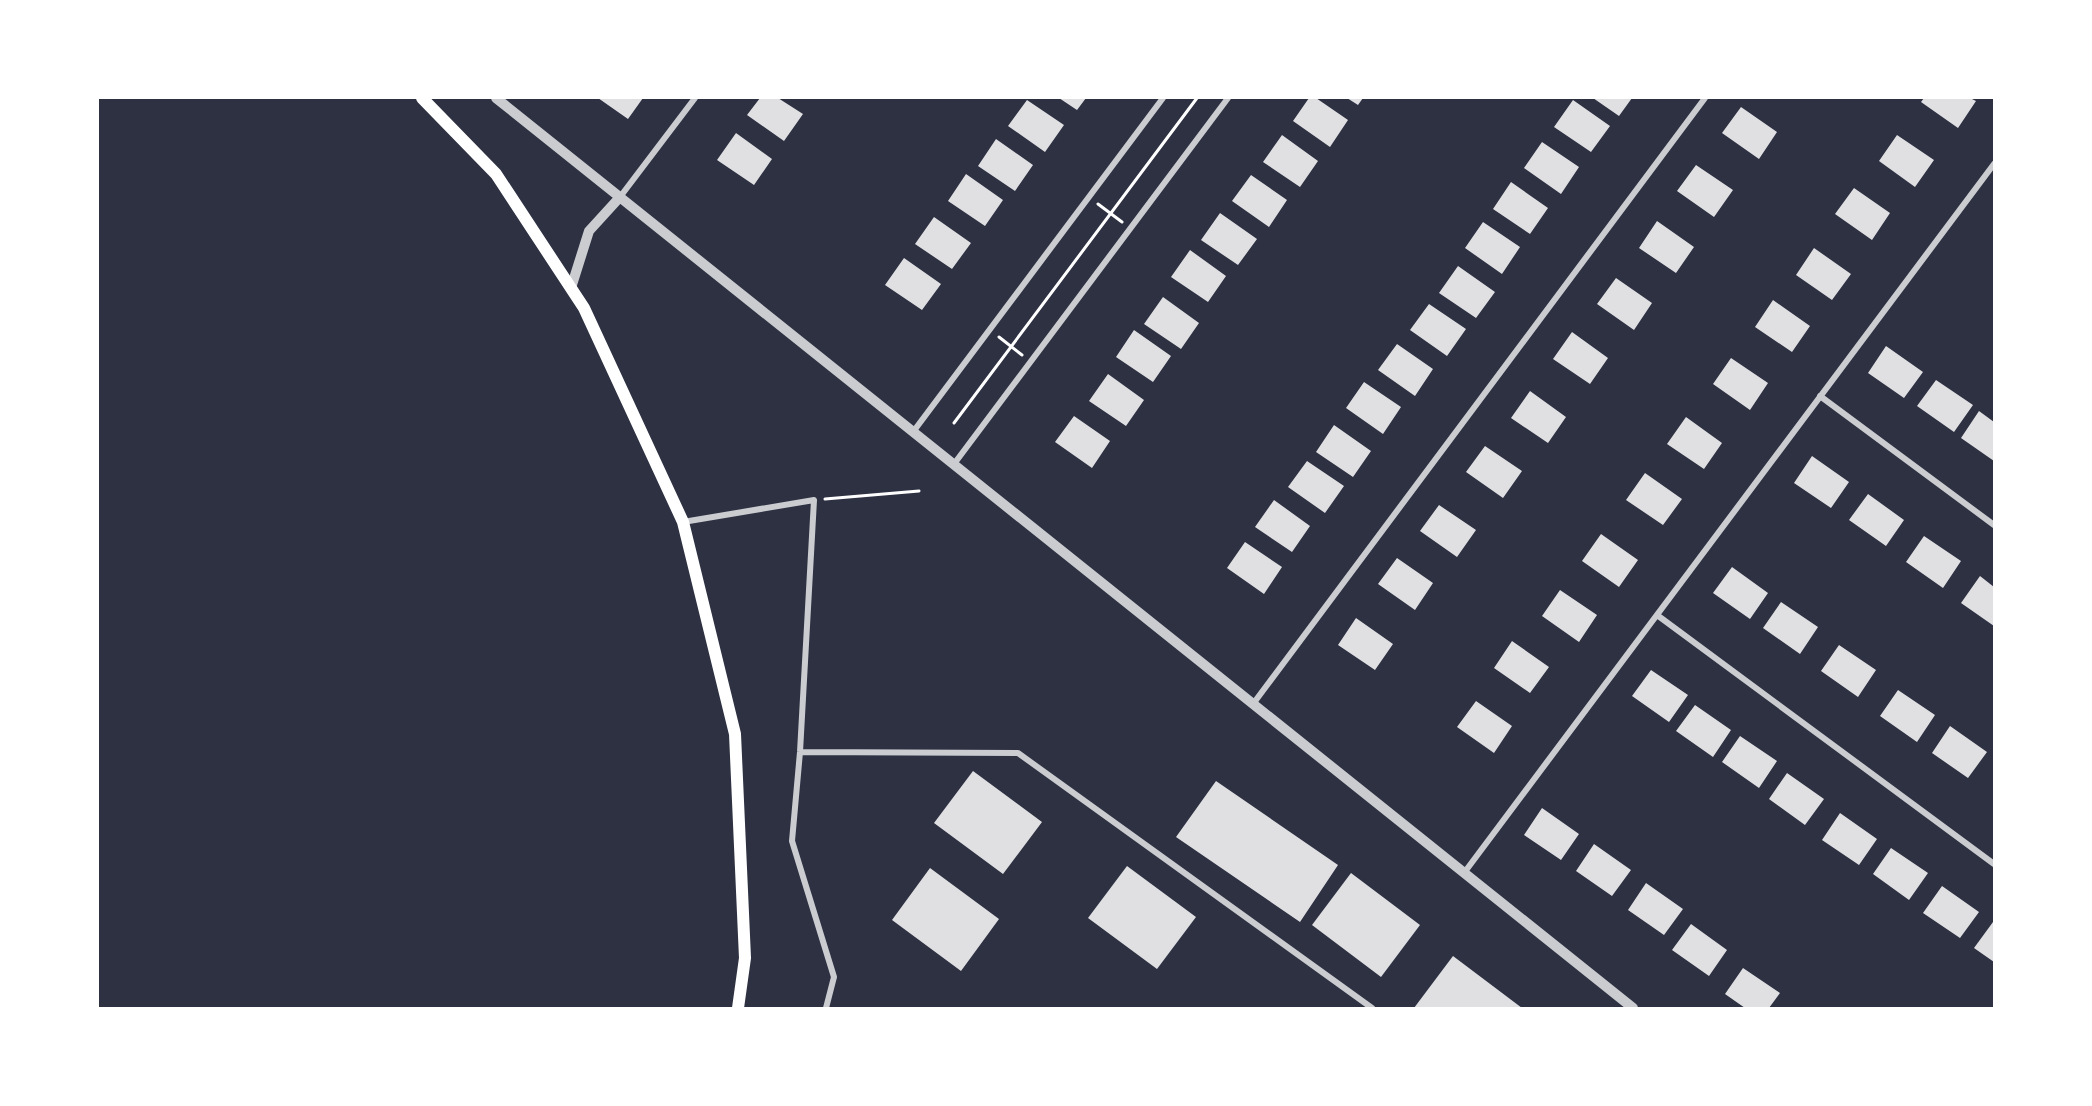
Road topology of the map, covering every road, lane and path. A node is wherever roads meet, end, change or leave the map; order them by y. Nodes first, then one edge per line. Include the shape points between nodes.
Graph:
1 (422, 98) edge
2 (496, 98) edge
3 (695, 98) edge
4 (1163, 98) edge
5 (1197, 98) edge
6 (1228, 98) edge
7 (1706, 98) edge
8 (1995, 164) edge
9 (620, 197) junction
10 (1089, 197) junction
11 (1110, 213) junction
12 (1130, 228) junction
13 (571, 288) junction
14 (989, 330) junction
15 (1011, 346) junction
16 (1031, 361) junction
17 (1820, 396) junction
18 (954, 423) dead end
19 (913, 432) junction
20 (954, 464) junction
21 (920, 491) dead end
22 (814, 500) junction
23 (683, 522) junction
24 (1995, 525) edge
25 (1657, 615) junction
26 (1253, 704) junction
27 (800, 752) junction
28 (1995, 864) edge
29 (1464, 873) junction
30 (738, 1008) edge
31 (825, 1008) edge
32 (1372, 1008) edge
33 (1633, 1008) edge

1 - 13 main road via 496,174
2 - 9 street
3 - 9 street
4 - 10 street
5 - 11 path
6 - 12 street
7 - 26 street
8 - 17 street
9 - 13 street via 589,231
9 - 19 street
10 - 11 path
10 - 14 street
11 - 12 path
11 - 15 path
12 - 16 street
13 - 23 main road via 584,308
14 - 15 path
14 - 19 street
15 - 16 path
15 - 18 path
16 - 20 street
17 - 24 street
17 - 25 street
19 - 20 street
20 - 26 street
21 - 22 path
22 - 23 street
22 - 27 street
23 - 30 main road via 735,734 745,958
25 - 28 street
25 - 29 street
26 - 29 street
27 - 31 street via 792,841 834,977
27 - 32 street via 1018,753
29 - 33 street

